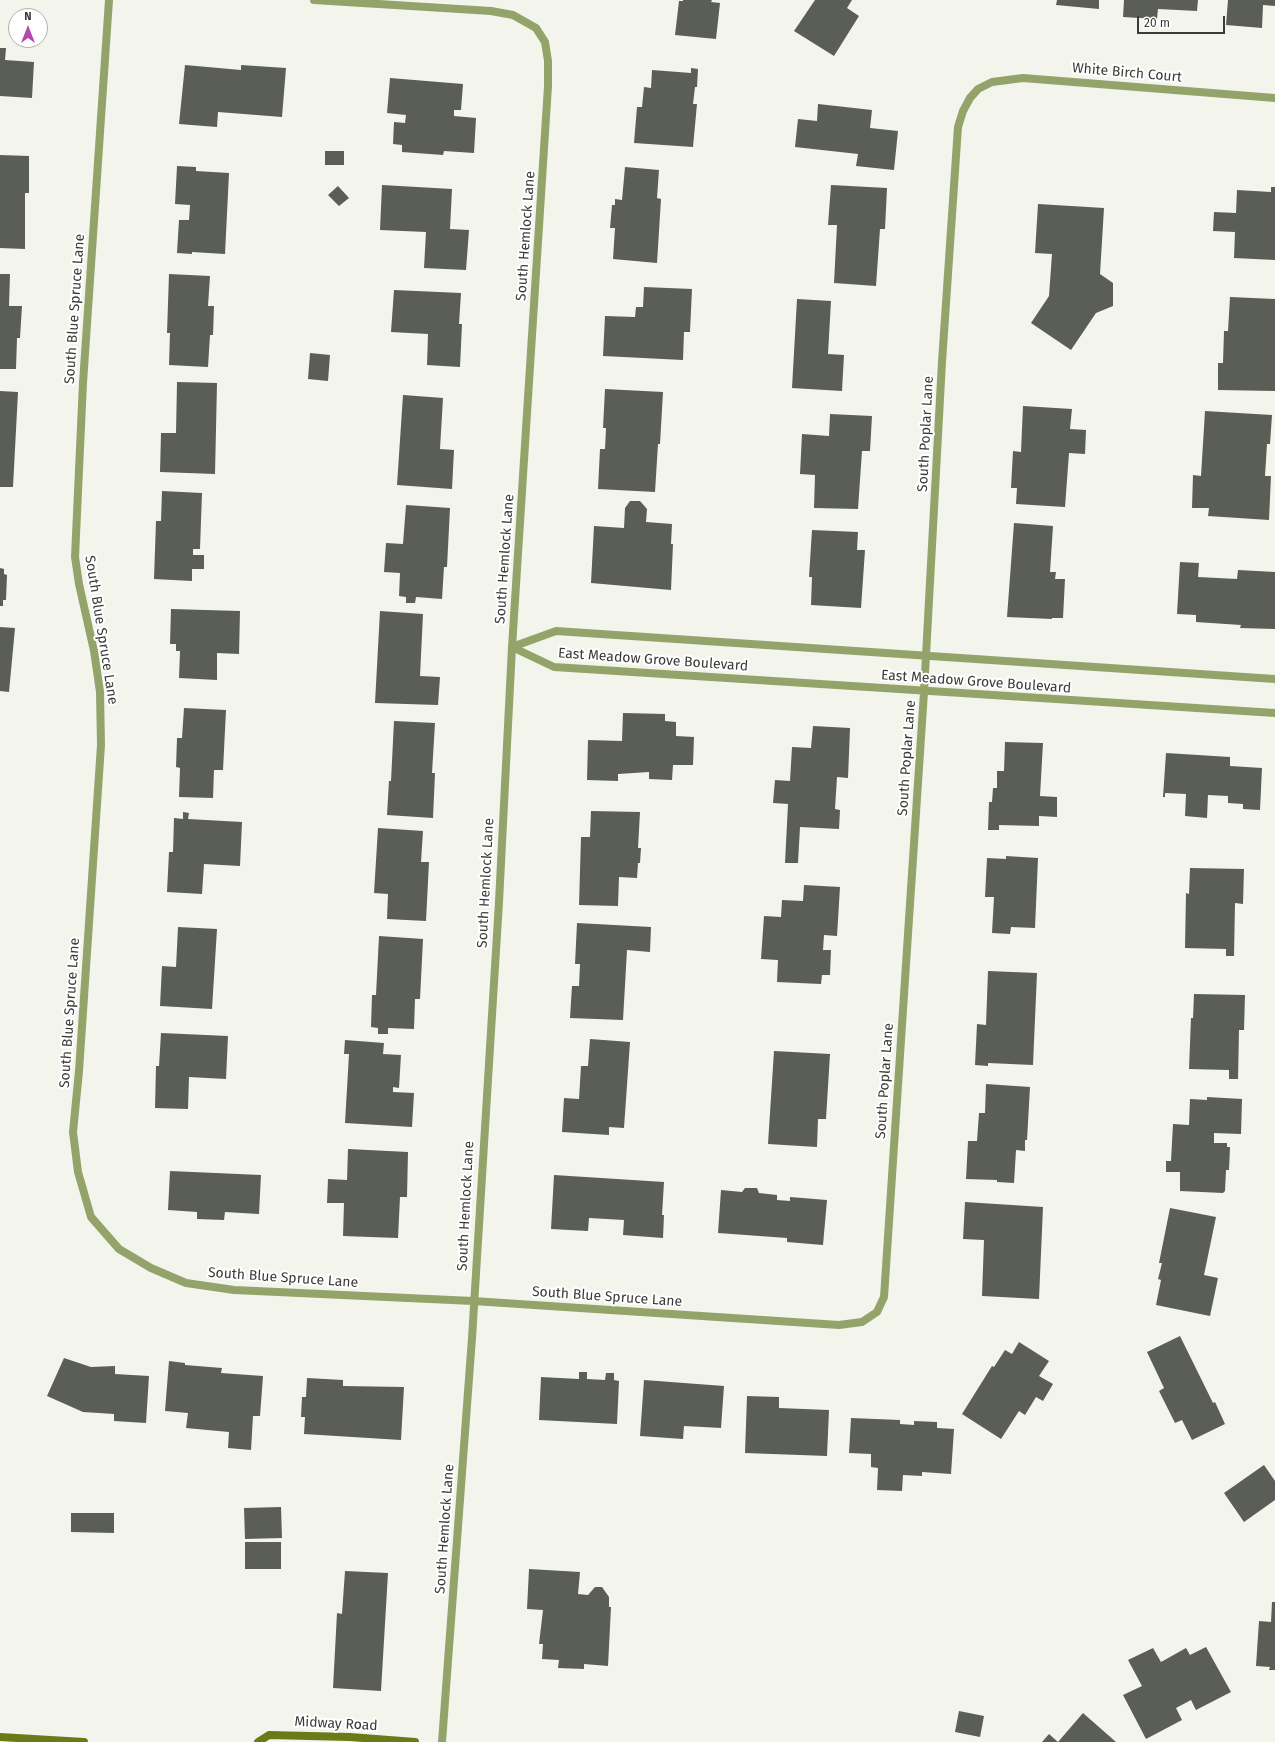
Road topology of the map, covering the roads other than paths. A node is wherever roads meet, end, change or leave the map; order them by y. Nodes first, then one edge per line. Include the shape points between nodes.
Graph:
1 (109, 0) edge
2 (314, 0) edge
3 (978, 89) joint
4 (1275, 98) edge
5 (512, 647) junction
6 (926, 656) junction
7 (1275, 679) edge
8 (924, 692) junction
9 (1275, 713) edge
10 (474, 1301) junction
11 (877, 1312) joint
12 (0, 1737) edge
13 (84, 1742) edge
14 (258, 1742) edge
15 (414, 1742) edge
16 (442, 1742) edge

1 - 10 street, South Blue Spruce Lane via 83,383 75,557 100,692 101,737 73,1132 78,1172 91,1217 119,1249 151,1268 186,1283 234,1290
2 - 5 street, South Hemlock Lane via 491,11 513,15 536,28 545,42 548,86
3 - 4 street, White Birch Court via 992,82 1023,78
3 - 6 street, South Poplar Lane via 963,111 958,127
5 - 6 street, East Meadow Grove Boulevard via 556,631
5 - 8 street, East Meadow Grove Boulevard via 554,667
5 - 10 street, South Hemlock Lane
6 - 7 street, East Meadow Grove Boulevard
6 - 8 street, South Poplar Lane
8 - 9 street, East Meadow Grove Boulevard
8 - 11 street, South Poplar Lane via 884,1297
10 - 11 street, South Blue Spruce Lane via 839,1324 862,1322
10 - 16 street, South Hemlock Lane
12 - 13 main road
14 - 15 main road, Midway Road via 269,1735

